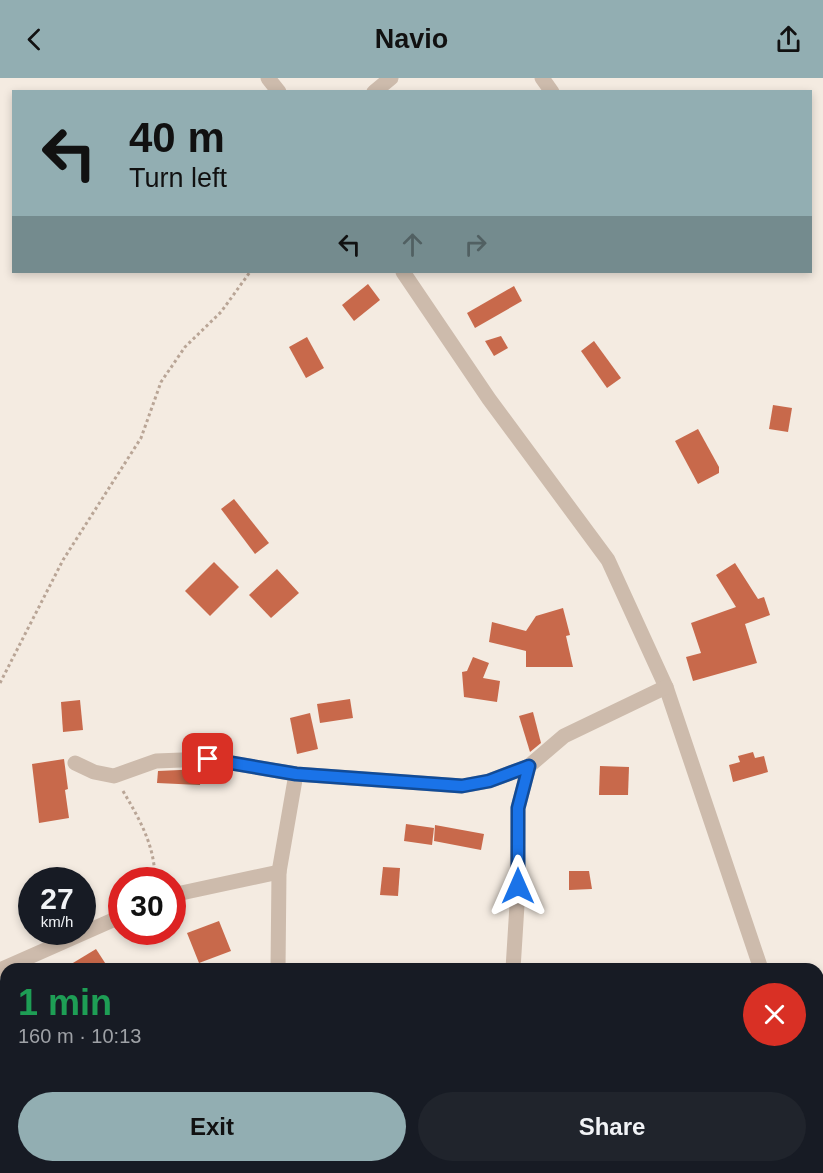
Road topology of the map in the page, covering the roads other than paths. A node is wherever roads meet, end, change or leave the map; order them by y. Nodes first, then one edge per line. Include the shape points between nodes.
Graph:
1 (268, 78) edge
2 (391, 78) edge
3 (277, 90) edge
4 (376, 90) edge
5 (404, 273) edge
6 (666, 687) junction
7 (75, 764) dead end
8 (529, 766) junction
9 (296, 774) junction
10 (279, 872) junction
11 (186, 892) edge
12 (108, 922) edge
13 (16, 963) edge
14 (278, 963) edge
15 (513, 963) edge
16 (759, 963) edge

1 - 3 street
2 - 4 street
5 - 6 street via 489,399 608,560
6 - 8 street via 564,736
6 - 16 street
7 - 9 street via 114,776 156,762 208,759
8 - 9 street via 462,786
8 - 15 street via 518,808
9 - 10 street
10 - 11 street
10 - 14 street
12 - 13 street

